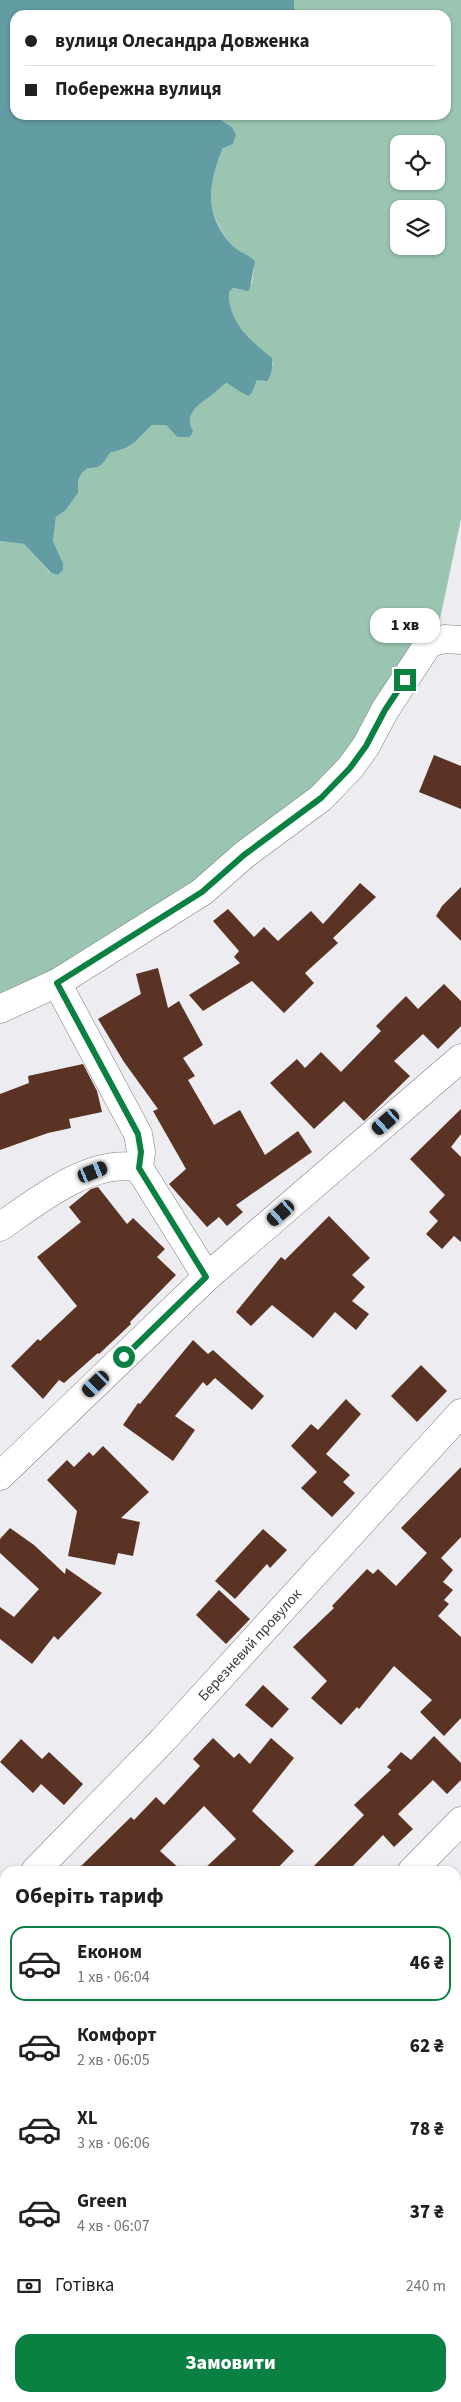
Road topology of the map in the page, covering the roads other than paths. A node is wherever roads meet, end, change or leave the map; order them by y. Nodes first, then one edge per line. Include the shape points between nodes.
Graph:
1 (461, 640) edge
2 (57, 983) junction
3 (0, 1009) edge
4 (461, 1058) edge
5 (139, 1168) junction
6 (0, 1227) edge
7 (206, 1277) junction
8 (461, 1413) edge
9 (0, 1476) edge
10 (461, 1820) edge
11 (40, 1866) edge
12 (417, 1866) edge

1 - 2 street via 444,639 429,643 385,710 366,746 321,798 244,855 202,892
2 - 3 street
2 - 5 street via 138,1134
4 - 7 street
5 - 6 street via 109,1166 77,1179 41,1198
5 - 7 street
7 - 9 street
8 - 11 street, Березневий провулок via 163,1740
10 - 12 street

